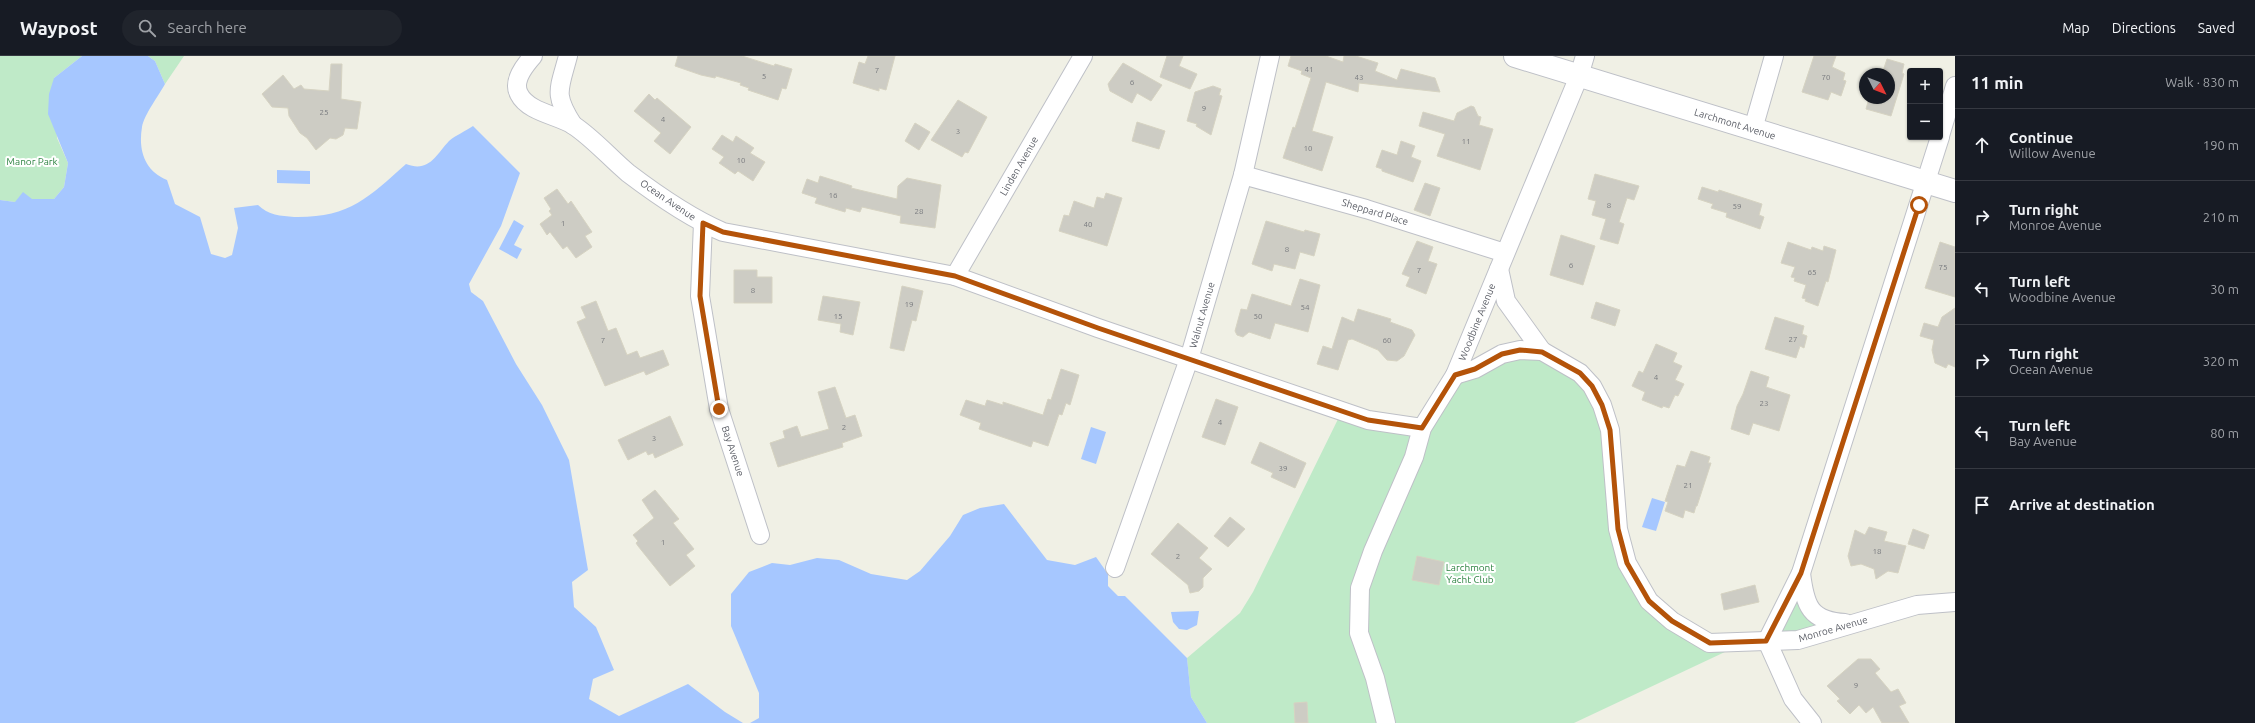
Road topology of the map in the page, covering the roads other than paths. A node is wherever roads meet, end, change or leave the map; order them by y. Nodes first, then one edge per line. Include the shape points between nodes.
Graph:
1 (533, 56) edge
2 (568, 56) edge
3 (1082, 56) edge
4 (1270, 56) edge
5 (1515, 56) edge
6 (1774, 56) edge
7 (1582, 66) edge
8 (1955, 86) edge
9 (573, 125) junction
10 (1943, 126) edge
11 (1753, 130) junction
12 (1939, 140) edge
13 (1244, 175) junction
14 (1926, 182) junction
15 (1955, 191) edge
16 (703, 223) junction
17 (1502, 261) junction
18 (955, 276) junction
19 (1542, 352) junction
20 (1189, 359) junction
21 (1455, 375) junction
22 (1422, 428) junction
23 (760, 535) dead end
24 (1115, 568) dead end
25 (1801, 573) junction
26 (1955, 602) edge
27 (1852, 624) junction
28 (1766, 641) junction
29 (1386, 723) edge
30 (1812, 723) edge

1 - 9 street via 523,68 517,85 518,93 525,102
2 - 9 street via 560,85 559,101
3 - 18 street, Linden Avenue
4 - 13 street, Walnut Avenue
5 - 7 street, Larchmont Avenue
6 - 11 street
7 - 11 street, Larchmont Avenue
7 - 17 street, Woodbine Avenue
8 - 10 street
9 - 16 street, Ocean Avenue via 629,173
11 - 14 street, Larchmont Avenue
12 - 14 street
13 - 17 street, Sheppard Place via 1366,209
13 - 20 street, Walnut Avenue
14 - 15 street, Larchmont Avenue
14 - 25 street
16 - 18 street, Ocean Avenue via 730,234
16 - 23 street, Bay Avenue via 700,296 719,409
17 - 19 street, Monroe Avenue via 1506,301
17 - 21 street, Woodbine Avenue
18 - 20 street, Ocean Avenue
19 - 21 street, Monroe Avenue via 1520,350 1502,354 1475,369
19 - 28 street, Monroe Avenue via 1580,373 1592,386 1602,405 1610,430 1618,529 1627,563 1649,601 1672,621 1710,643
20 - 22 street, Ocean Avenue via 1368,420
20 - 24 street, Walnut Avenue
21 - 22 street, Woodbine Avenue
22 - 29 street, Woodbine Avenue via 1414,457 1373,551 1360,588 1360,633
25 - 27 street via 1803,595 1816,614 1829,622
25 - 28 street
26 - 27 street, Monroe Avenue via 1918,605
27 - 28 street, Monroe Avenue via 1798,640
28 - 30 street via 1793,699

